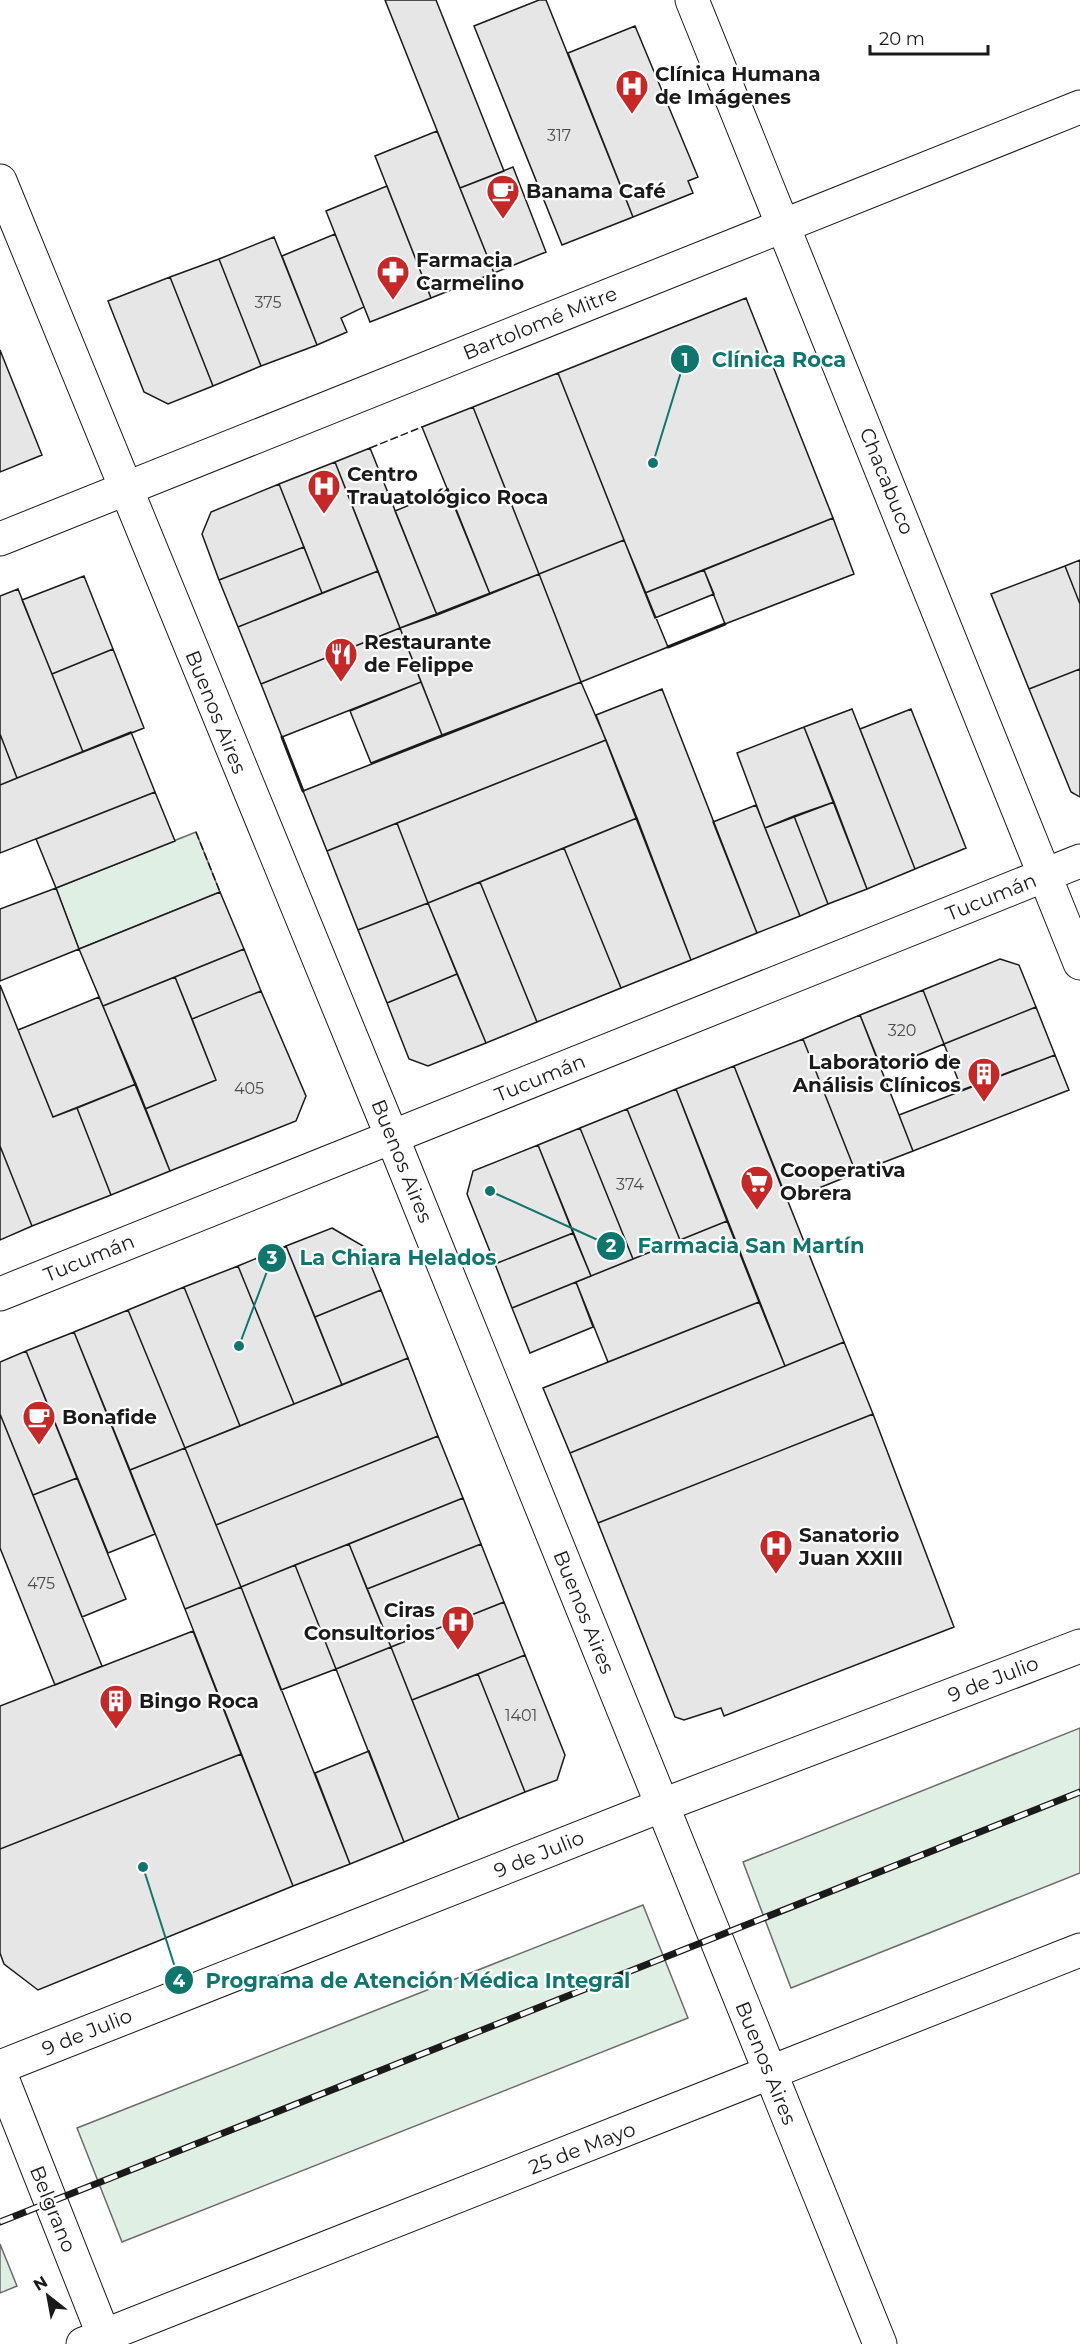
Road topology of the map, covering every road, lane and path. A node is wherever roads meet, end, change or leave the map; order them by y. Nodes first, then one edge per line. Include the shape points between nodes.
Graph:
1 (692, 0) edge
2 (1080, 107) edge
3 (0, 181) edge
4 (782, 226) junction
5 (124, 489) junction
6 (0, 539) edge
7 (1080, 861) edge
8 (1044, 876) junction
9 (1080, 963) edge
10 (392, 1137) junction
11 (0, 1294) edge
12 (1080, 1646) edge
13 (663, 1805) junction
14 (1080, 1950) edge
15 (0, 2067) edge
16 (0, 2073) edge
17 (770, 2074) junction
18 (98, 2341) edge
19 (880, 2344) edge

1 - 4 street, Chacabuco
2 - 4 street, Bartolomé Mitre
3 - 5 street, Buenos Aires
4 - 5 street, Bartolomé Mitre
4 - 8 street, Chacabuco
5 - 6 street, Bartolomé Mitre
5 - 10 street, Buenos Aires
7 - 8 street, Tucumán
8 - 9 street, Chacabuco
8 - 10 street, Tucumán
10 - 11 street, Tucumán
10 - 13 street, Buenos Aires
12 - 13 street, 9 de Julio
13 - 15 street, 9 de Julio
13 - 17 street, Buenos Aires
14 - 17 street, 25 de Mayo
16 - 18 street, Belgrano
17 - 18 street, 25 de Mayo
17 - 19 street, Buenos Aires

